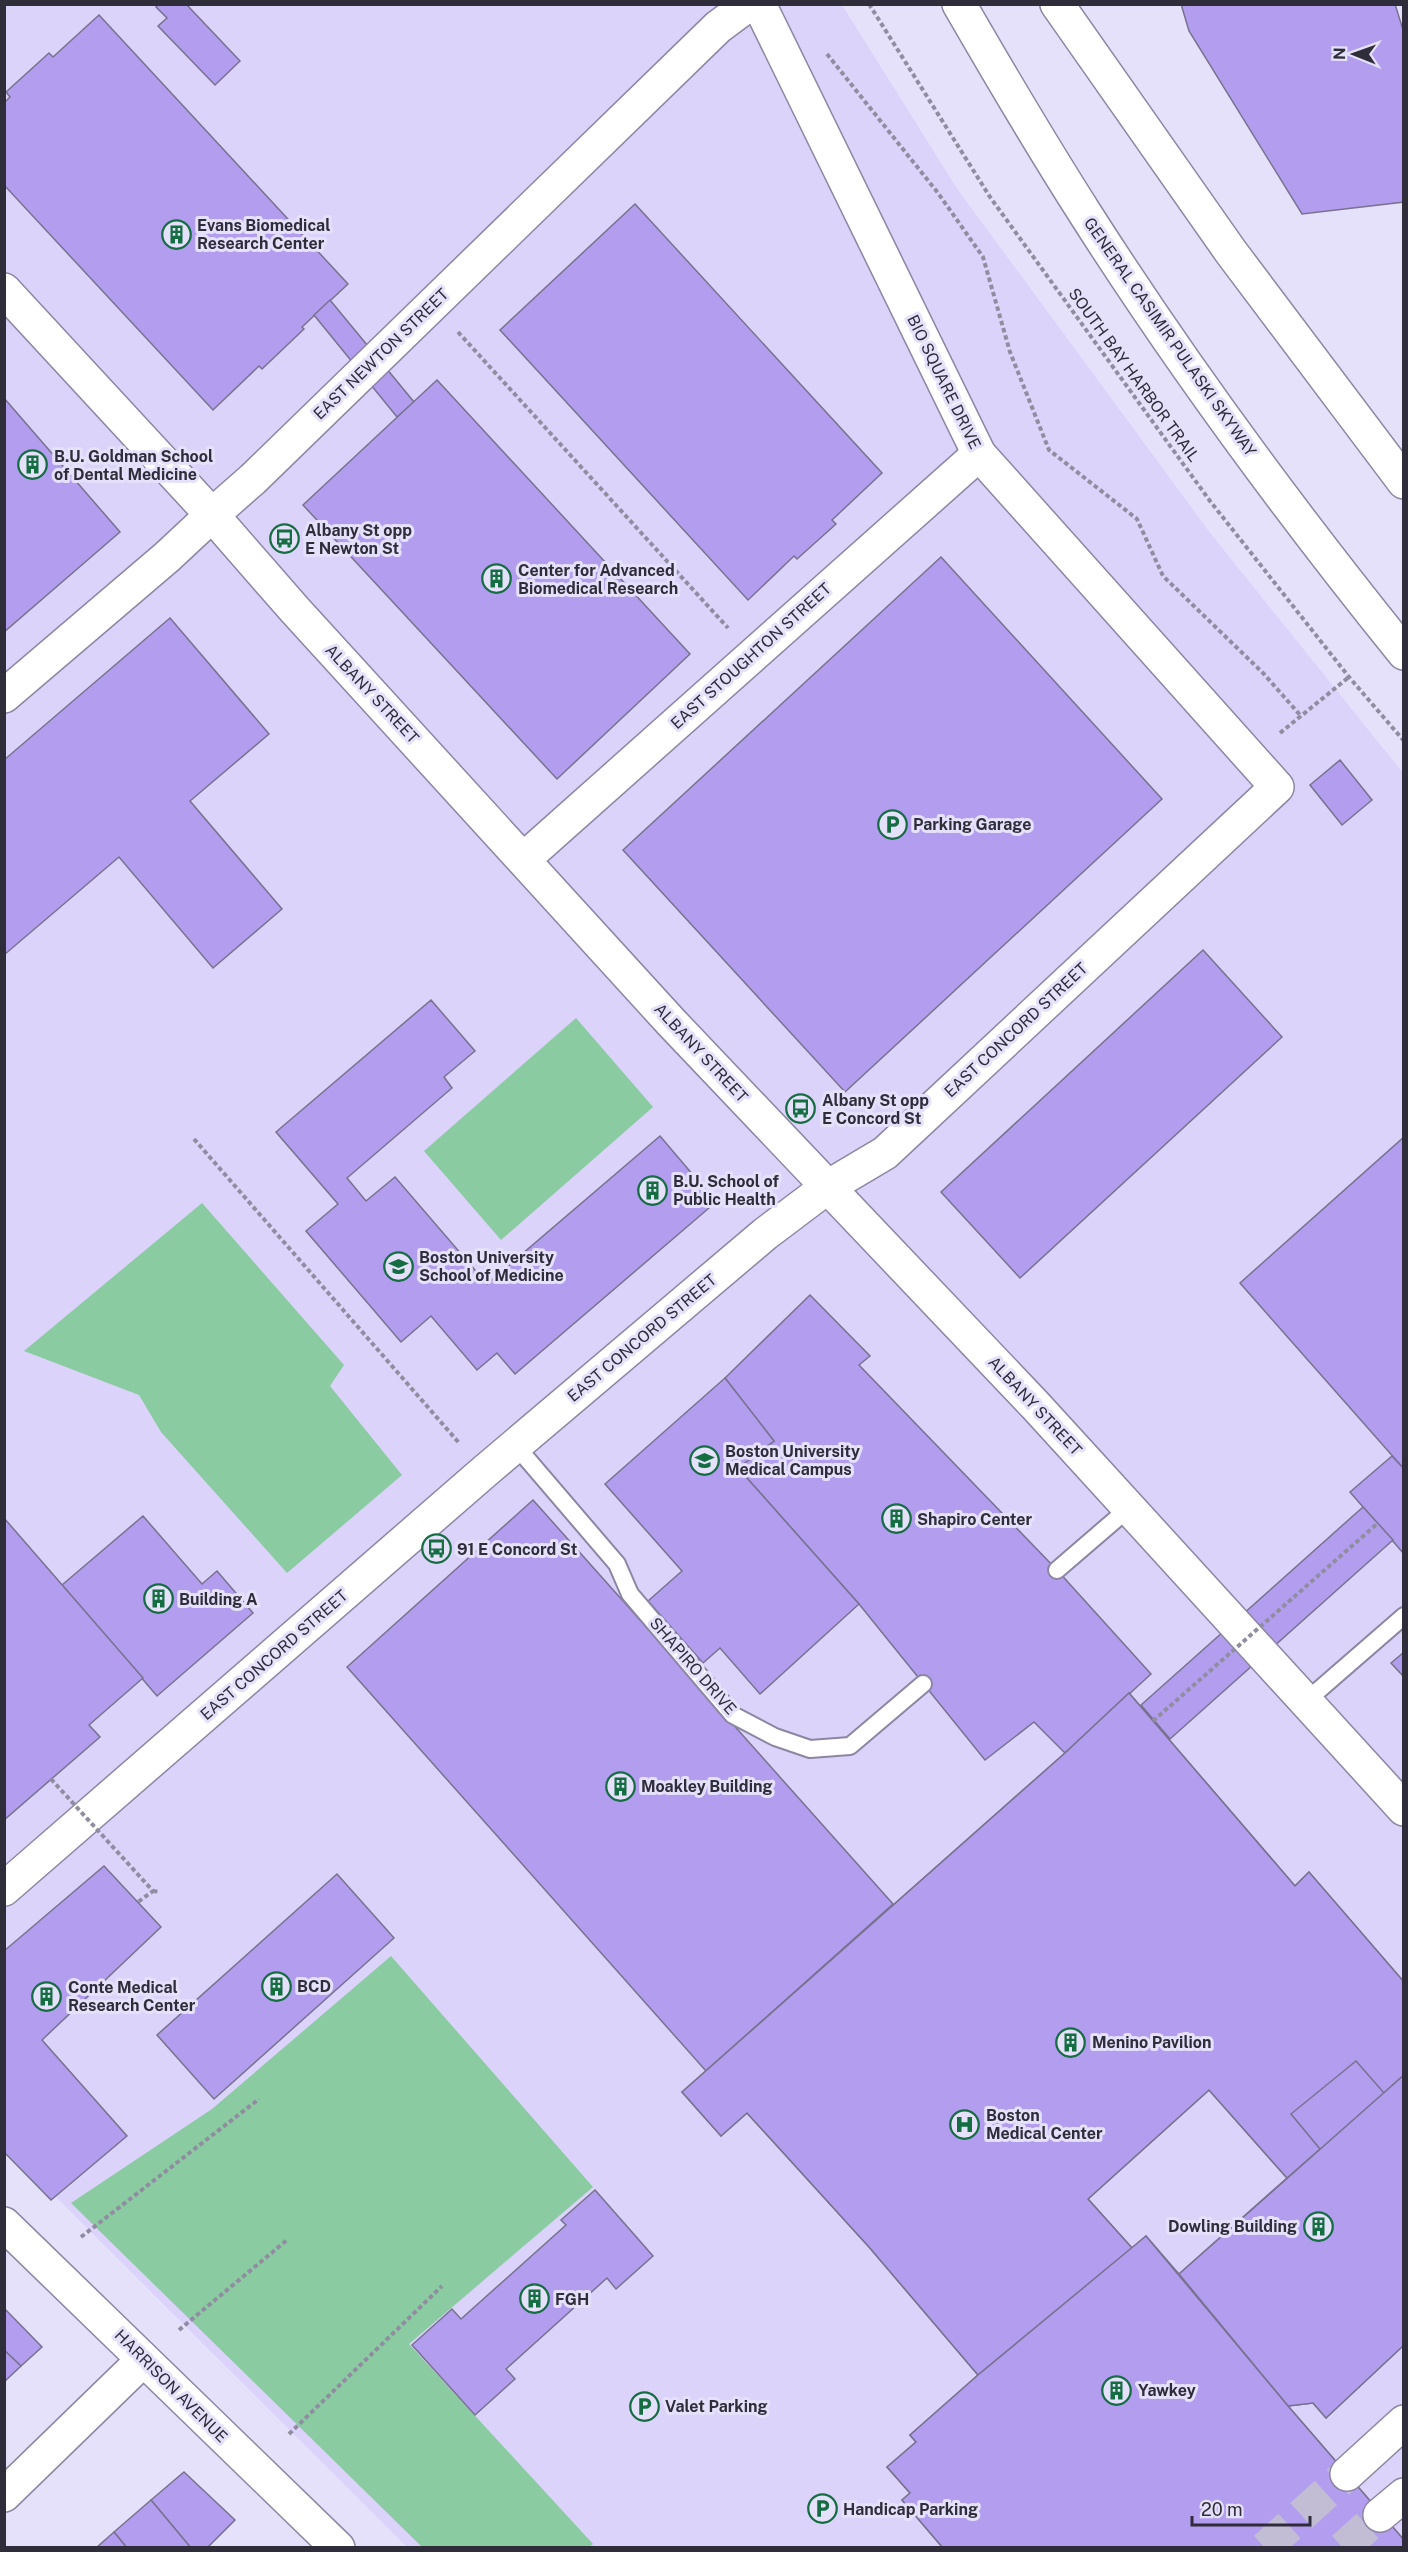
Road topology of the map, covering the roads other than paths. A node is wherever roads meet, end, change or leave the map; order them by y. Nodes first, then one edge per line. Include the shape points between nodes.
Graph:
1 (749, 4) edge
2 (759, 4) edge
3 (934, 4) edge
4 (959, 4) edge
5 (1057, 4) edge
6 (1020, 108) junction
7 (4, 290) edge
8 (979, 454) junction
9 (1404, 482) edge
10 (212, 515) junction
11 (1404, 653) edge
12 (4, 696) edge
13 (1278, 787) joint
14 (524, 859) junction
15 (826, 1188) junction
16 (516, 1446) junction
17 (1130, 1508) junction
18 (1057, 1570) dead end
19 (1404, 1616) edge
20 (924, 1684) dead end
21 (1305, 1702) junction
22 (1404, 1809) edge
23 (4, 1889) edge
24 (4, 2224) edge
25 (143, 2360) junction
26 (1404, 2422) edge
27 (1347, 2474) tunnel mouth
28 (4, 2495) edge
29 (338, 2547) edge

1 - 10 main road, EAST NEWTON STREET via 718,27
2 - 8 main road, BIO SQUARE DRIVE
3 - 6 main road
4 - 6 main road, GENERAL CASIMIR PULASKI SKYWAY
5 - 9 main road via 1231,252
6 - 11 main road, GENERAL CASIMIR PULASKI SKYWAY via 1173,345 1270,480
7 - 10 main road, ALBANY STREET
8 - 13 main road, BIO SQUARE DRIVE
8 - 14 main road, EAST STOUGHTON STREET
10 - 12 main road, EAST NEWTON STREET
10 - 14 main road, ALBANY STREET
13 - 15 main road, EAST CONCORD STREET via 885,1153
14 - 15 main road, ALBANY STREET
15 - 16 main road, EAST CONCORD STREET via 777,1224
15 - 17 main road, ALBANY STREET
16 - 20 lane, SHAPIRO DRIVE via 617,1564 630,1594 733,1715 775,1737 810,1749 850,1746
16 - 23 main road, EAST CONCORD STREET
17 - 18 lane
17 - 21 main road, ALBANY STREET
19 - 21 lane
21 - 22 main road, ALBANY STREET
24 - 25 main road, HARRISON AVENUE
25 - 28 main road
25 - 29 main road, HARRISON AVENUE
26 - 27 main road

